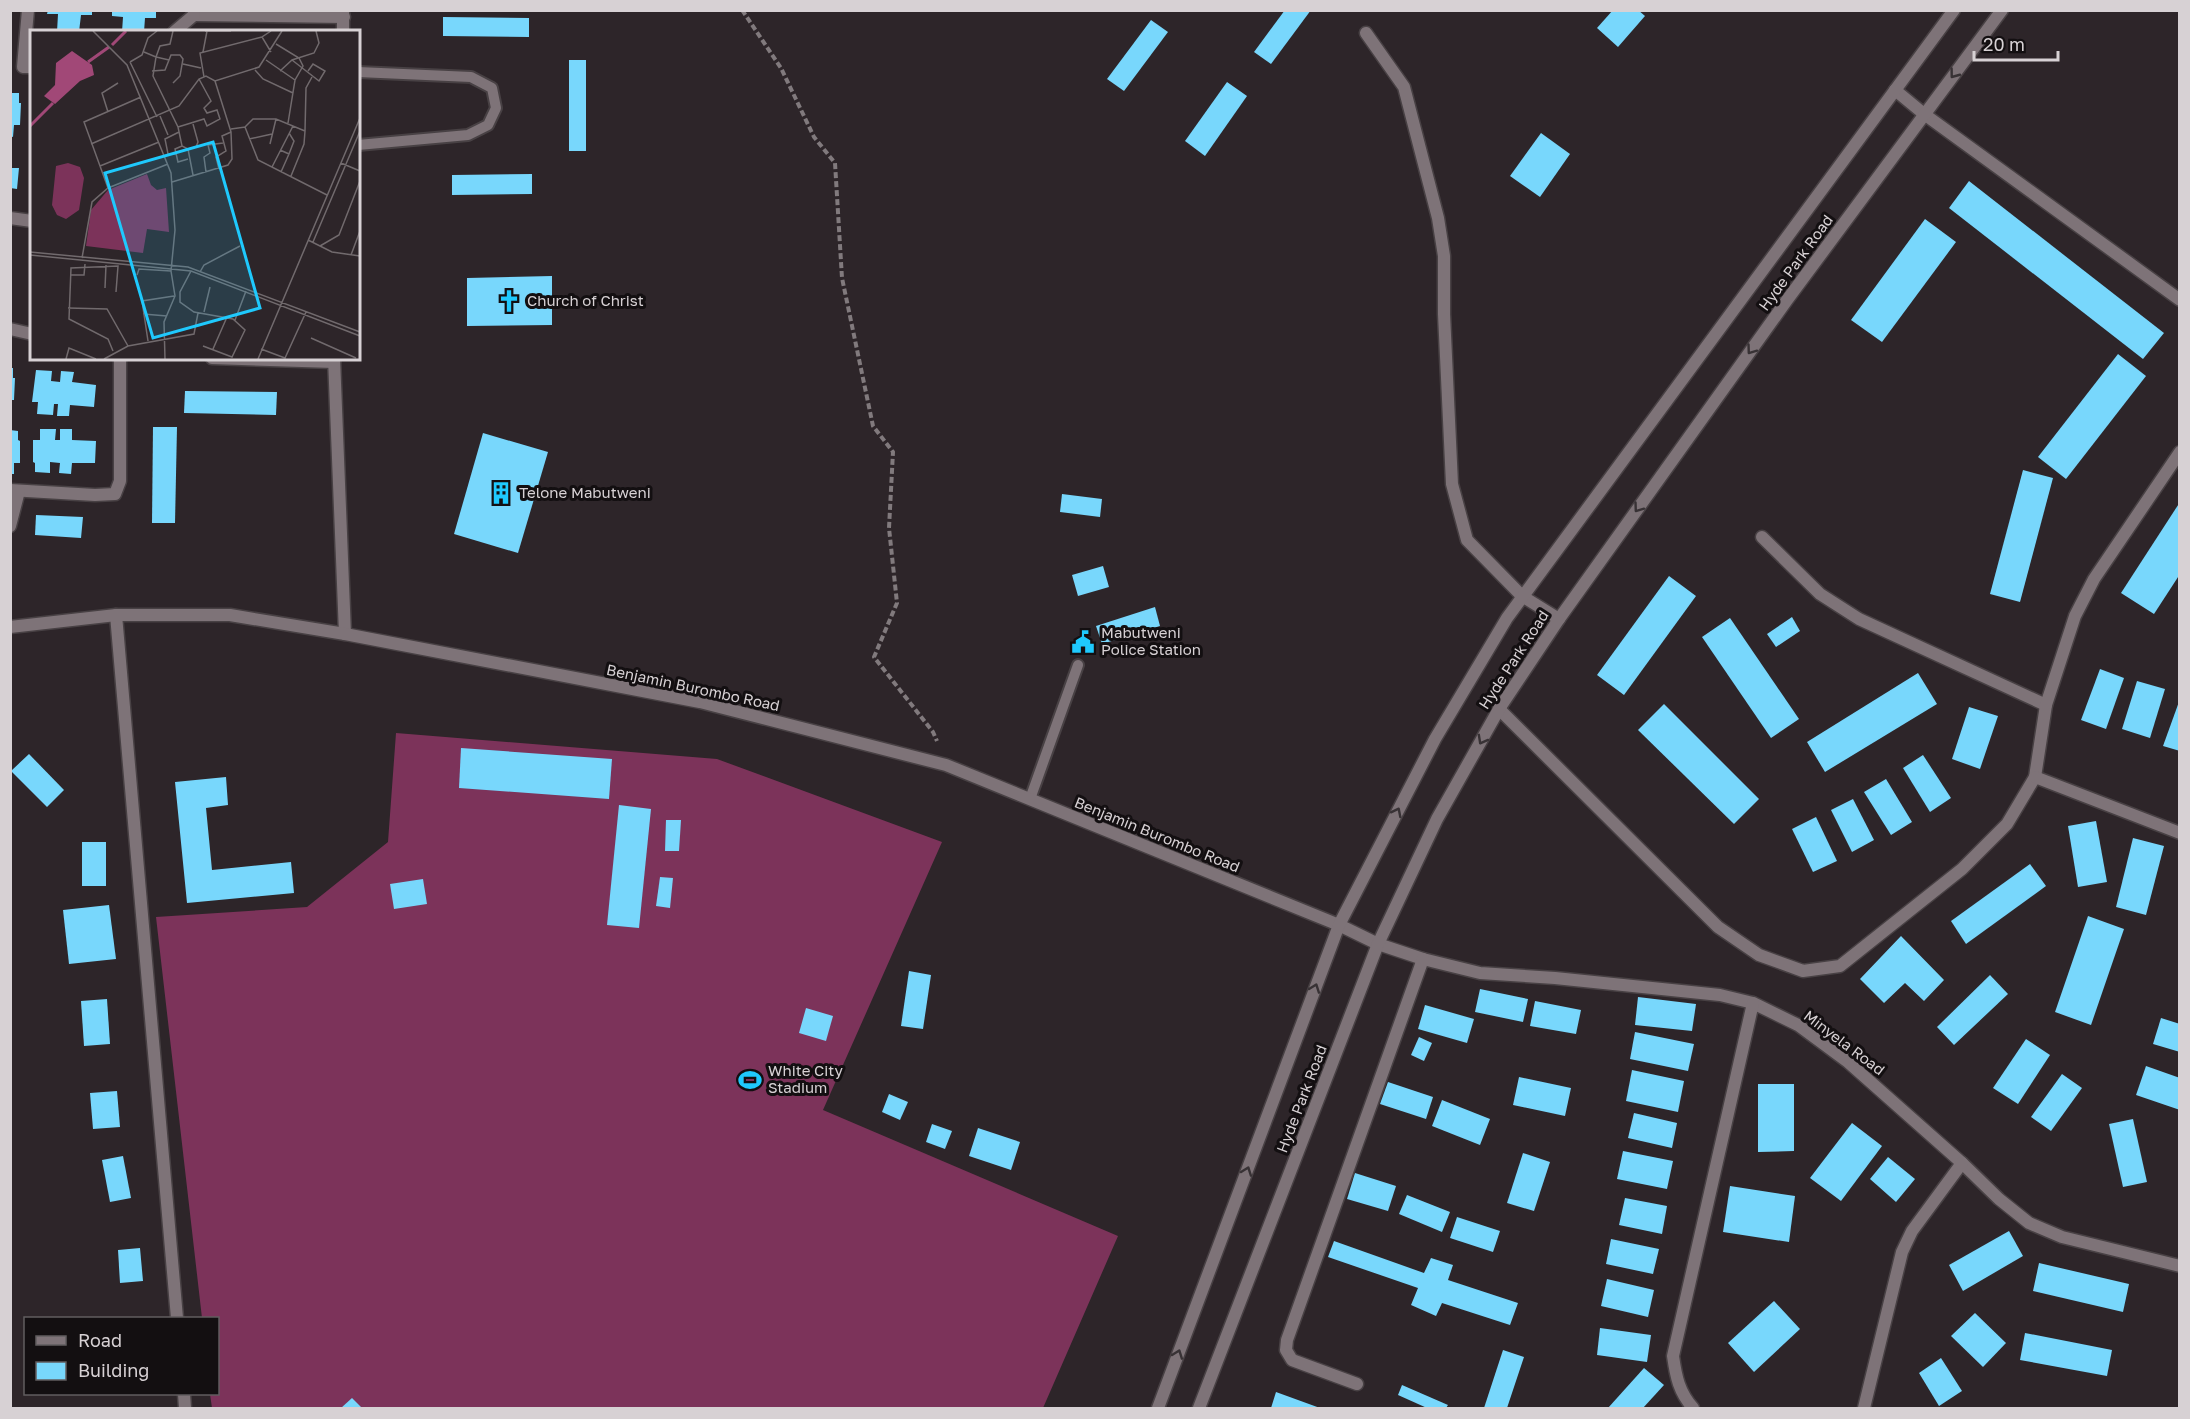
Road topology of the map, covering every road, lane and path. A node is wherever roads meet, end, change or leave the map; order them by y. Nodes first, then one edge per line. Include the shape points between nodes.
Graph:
1 (28, 10) edge
2 (742, 10) edge
3 (1954, 10) edge
4 (2002, 10) edge
5 (194, 13) edge
6 (343, 14) edge
7 (176, 30) edge
8 (343, 30) edge
9 (1366, 33) dead end
10 (22, 67) edge
11 (360, 72) edge
12 (1895, 90) junction
13 (1924, 114) junction
14 (360, 145) edge
15 (10, 218) edge
16 (30, 221) edge
17 (2180, 300) edge
18 (10, 329) edge
19 (30, 334) edge
20 (120, 360) edge
21 (334, 360) edge
22 (2180, 452) edge
23 (15, 490) edge
24 (10, 526) edge
25 (1762, 537) dead end
26 (1522, 596) junction
27 (116, 615) junction
28 (1559, 619) junction
29 (10, 627) edge
30 (345, 634) junction
31 (1078, 665) dead end
32 (2046, 705) junction
33 (1499, 709) junction
34 (946, 765) junction
35 (2035, 777) junction
36 (1030, 799) junction
37 (2180, 833) edge
38 (1339, 925) junction
39 (1378, 944) junction
40 (1423, 959) junction
41 (1753, 1003) junction
42 (1962, 1163) junction
43 (2180, 1266) edge
44 (177, 1317) edge
45 (1357, 1384) dead end
46 (1158, 1408) edge
47 (1199, 1408) edge
48 (1693, 1408) edge
49 (1864, 1408) edge

1 - 10 street
2 - 34 path via 781,68 814,137 835,163 842,278 873,426 893,452 889,528 897,603 874,657 933,732
3 - 12 street, Hyde Park Road
4 -> 13 street, Hyde Park Road
5 - 6 street
5 - 7 street
6 - 8 street
9 - 26 street via 1404,87 1438,218 1444,256 1452,484 1467,540
11 - 14 lane via 471,77 492,88 496,108 488,125 468,135
12 - 13 street
12 - 26 street, Hyde Park Road
13 - 17 street
13 -> 28 street, Hyde Park Road
15 - 16 street
18 - 19 street
20 - 23 street via 120,481 115,494
21 - 30 street
22 - 32 street via 2094,579 2075,616
23 - 24 street
25 - 32 street via 1820,594 1859,619
26 - 28 street
38 -> 26 street, Hyde Park Road via 1434,739
27 - 29 street, Benjamin Burombo Road
27 - 30 street, Benjamin Burombo Road via 230,615
27 - 44 street
28 - 33 street, Hyde Park Road
30 - 34 street, Benjamin Burombo Road via 700,702
31 - 36 lane
32 - 35 street
33 - 35 street via 1718,927 1759,955 1803,971 1840,966 1962,869 2007,824
33 -> 39 street, Hyde Park Road via 1437,819
34 - 36 street, Benjamin Burombo Road
35 - 37 street
36 - 38 street, Benjamin Burombo Road
38 - 39 street, Minyela Road
46 -> 38 street, Hyde Park Road
39 - 40 street, Minyela Road
39 - 47 street, Hyde Park Road
40 - 41 street, Minyela Road via 1480,973 1720,995
40 - 45 street via 1287,1340 1286,1350 1292,1360
41 - 42 street, Minyela Road via 1798,1025 1848,1062
41 - 48 street via 1673,1356 1676,1382
42 - 43 street, Minyela Road via 2028,1223 2062,1237
42 - 49 street via 1912,1231 1902,1252

